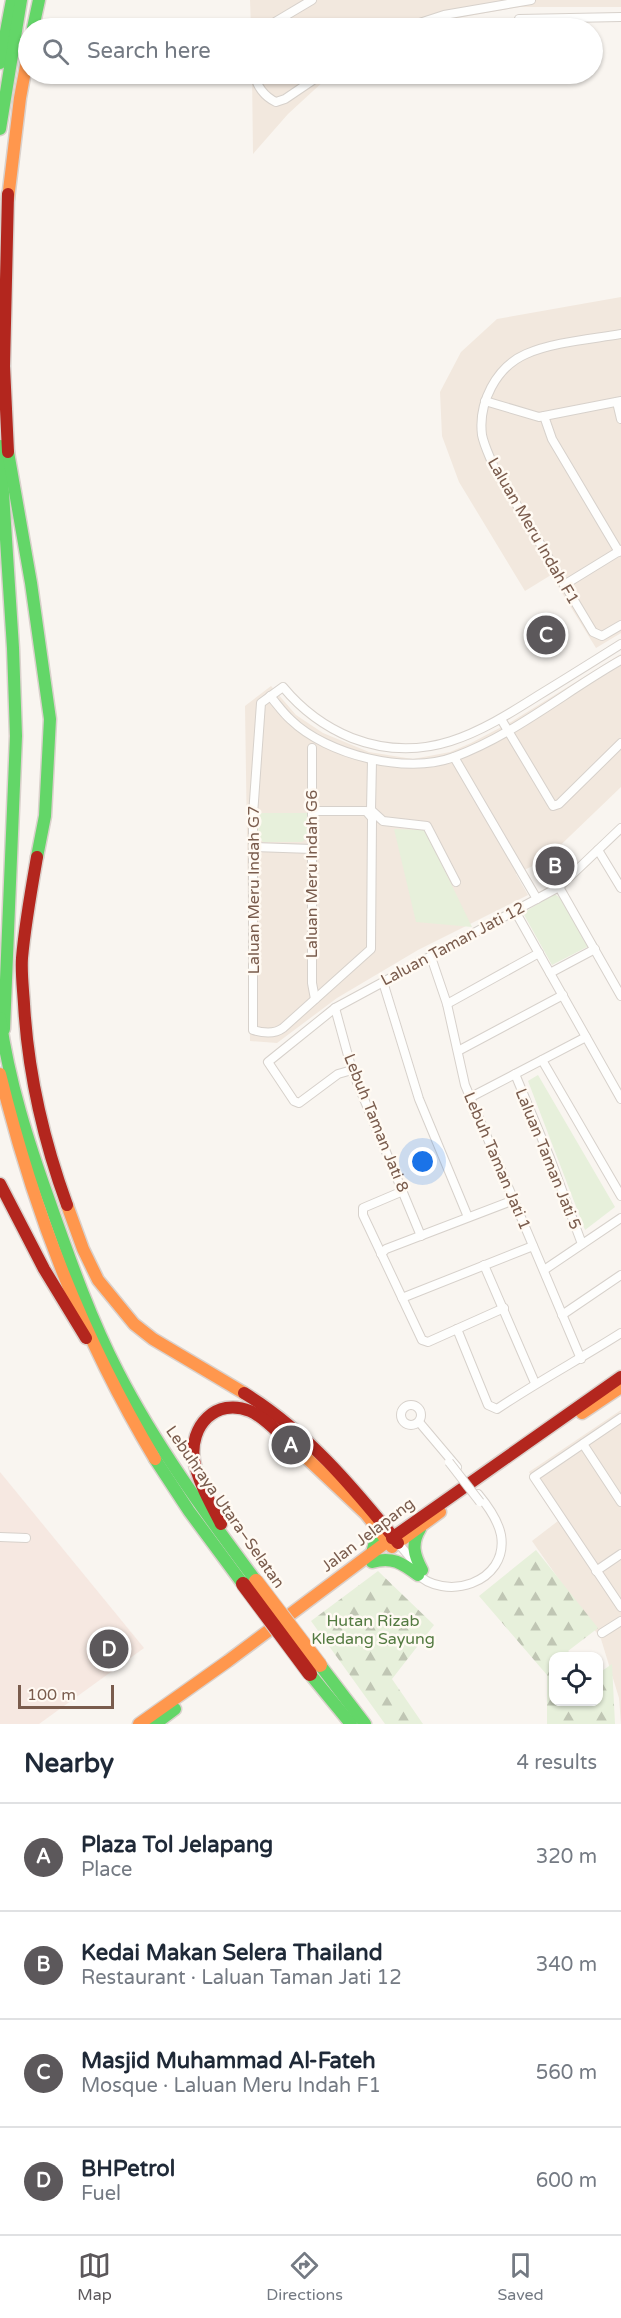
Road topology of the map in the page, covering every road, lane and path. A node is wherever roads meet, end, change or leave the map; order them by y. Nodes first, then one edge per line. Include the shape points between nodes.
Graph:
1 (12, 0) edge
2 (21, 0) edge
3 (39, 0) edge
4 (312, 0) edge
5 (520, 0) edge
6 (531, 0) edge
7 (621, 17) edge
8 (35, 18) edge
9 (282, 18) edge
10 (435, 18) edge
11 (570, 18) edge
12 (0, 63) edge
13 (23, 84) edge
14 (257, 84) edge
15 (307, 84) edge
16 (0, 129) edge
17 (8, 194) junction
18 (0, 292) edge
19 (621, 334) edge
20 (485, 401) junction
21 (619, 401) edge
22 (544, 417) junction
23 (621, 419) edge
24 (0, 446) edge
25 (620, 551) edge
26 (564, 585) junction
27 (621, 625) edge
28 (621, 644) edge
29 (620, 662) edge
30 (270, 696) junction
31 (501, 719) junction
32 (507, 731) junction
33 (621, 743) edge
34 (312, 748) dead end
35 (454, 758) junction
36 (372, 761) junction
37 (312, 812) junction
38 (621, 828) edge
39 (253, 847) junction
40 (312, 849) junction
41 (598, 850) junction
42 (456, 882) dead end
43 (559, 887) junction
44 (621, 888) edge
45 (537, 899) junction
46 (515, 911) junction
47 (595, 949) junction
48 (539, 953) junction
49 (431, 957) junction
50 (550, 973) junction
51 (383, 982) junction
52 (563, 995) junction
53 (621, 996) edge
54 (315, 999) junction
55 (447, 1004) junction
56 (335, 1008) junction
57 (0, 1018) edge
58 (586, 1037) junction
59 (3, 1044) junction
60 (458, 1051) junction
61 (542, 1060) junction
62 (352, 1070) junction
63 (0, 1074) edge
64 (515, 1074) junction
65 (617, 1084) edge
66 (471, 1097) junction
67 (621, 1099) edge
68 (0, 1184) edge
69 (403, 1191) junction
70 (621, 1196) edge
71 (514, 1200) junction
72 (468, 1217) junction
73 (621, 1218) edge
74 (421, 1236) junction
75 (582, 1244) junction
76 (533, 1246) junction
77 (381, 1254) junction
78 (484, 1265) junction
79 (543, 1270) junction
80 (621, 1275) edge
81 (402, 1298) junction
82 (504, 1308) junction
83 (562, 1315) junction
84 (457, 1329) junction
85 (621, 1333) edge
86 (95, 1352) junction
87 (580, 1359) junction
88 (621, 1377) edge
89 (535, 1383) junction
90 (621, 1387) edge
91 (621, 1418) edge
92 (583, 1444) junction
93 (621, 1502) edge
94 (367, 1503) junction
95 (421, 1521) junction
96 (375, 1524) junction
97 (0, 1537) edge
98 (26, 1538) dead end
99 (393, 1542) junction
100 (621, 1554) edge
101 (372, 1557) junction
102 (243, 1565) junction
103 (596, 1571) junction
104 (420, 1573) junction
105 (250, 1582) junction
106 (621, 1607) edge
107 (621, 1621) edge
108 (602, 1633) dead end
109 (315, 1669) junction
110 (139, 1724) edge
111 (155, 1724) edge
112 (351, 1724) edge
113 (365, 1724) edge

1 - 12 main road
2 - 16 main road
3 - 8 main road
4 - 9 street
5 - 6 street
5 - 10 street
7 - 11 street
13 - 17 main road
14 - 15 street via 276,102
17 - 18 main road
17 - 94 main road via 4,366 8,450 50,719 45,816 22,960 26,1042 42,1128 83,1249 98,1281 118,1307 153,1339 273,1413
19 - 20 street, Laluan Meru Indah F1 via 528,353 501,372
20 - 22 street
20 - 26 street, Laluan Meru Indah F1 via 485,447
21 - 22 street
21 - 23 street
22 - 25 street via 552,439
24 - 59 main road via 15,736
25 - 26 street
26 - 27 street, Laluan Meru Indah F1 via 598,636
28 - 31 street
29 - 32 street
30 - 31 street via 283,687 300,706 338,732 394,748 441,745
30 - 36 street via 303,730 333,747
30 - 39 street, Laluan Meru Indah G7 via 259,705
31 - 32 street
32 - 33 street via 554,806
32 - 35 street
34 - 37 street, Laluan Meru Indah G6
35 - 36 street via 415,763
35 - 45 street
36 - 42 street via 371,810 383,821 426,826
37 - 40 street, Laluan Meru Indah G6
37 - 54 street via 366,811 373,825 371,949
38 - 41 street, Laluan Taman Jati 12
39 - 40 street
39 - 54 street, Laluan Meru Indah G7 via 253,1030 280,1031
40 - 54 street, Laluan Meru Indah G6
41 - 43 street, Laluan Taman Jati 12
41 - 44 street
43 - 45 street, Laluan Taman Jati 12
43 - 47 street
45 - 46 street, Laluan Taman Jati 12
46 - 48 street
46 - 49 street, Laluan Taman Jati 12
47 - 50 street
47 - 53 street
48 - 50 street
48 - 55 street
49 - 51 street, Laluan Taman Jati 12
49 - 55 street, Lebuh Taman Jati 1
50 - 52 street
51 - 56 street, Laluan Taman Jati 12
51 - 72 street via 419,1099
52 - 58 street
52 - 60 street
55 - 60 street, Lebuh Taman Jati 1
56 - 62 street, Lebuh Taman Jati 8
56 - 62 street, Laluan Taman Jati 12 via 268,1065 299,1103 338,1074
57 - 59 main road, Lebuhraya Utara–Selatan
58 - 61 street
58 - 65 street
59 - 102 main road, Lebuhraya Utara–Selatan via 23,1129 91,1313 118,1372 161,1447
60 - 66 street, Lebuh Taman Jati 1
61 - 64 street
61 - 70 street
62 - 69 street, Lebuh Taman Jati 8
63 - 86 main road, Lebuhraya Utara–Selatan via 46,1231
64 - 66 street
64 - 75 street, Laluan Taman Jati 5
65 - 67 street
66 - 71 street, Lebuh Taman Jati 1
68 - 86 main road via 66,1307
69 - 74 street, Lebuh Taman Jati 8
69 - 77 street via 363,1208
71 - 72 street
71 - 76 street, Lebuh Taman Jati 1
72 - 74 street
73 - 75 street
74 - 77 street
75 - 79 street
76 - 78 street
76 - 79 street, Lebuh Taman Jati 1
77 - 81 street
78 - 81 street
78 - 82 street
79 - 83 street, Lebuh Taman Jati 1
80 - 83 street
81 - 84 street via 422,1340 428,1342
82 - 84 street
82 - 89 street
83 - 87 street, Lebuh Taman Jati 1
84 - 89 street via 488,1405 497,1410
85 - 87 street
86 - 105 main road, Lebuhraya Utara–Selatan via 184,1505
87 - 89 street
88 - 95 main road, Jalan Jelapang
90 - 95 main road, Jalan Jelapang
91 - 92 street
92 - 93 street
92 - 103 street via 534,1477
94 - 95 main road via 395,1523
94 - 99 main road
95 - 99 main road, Jalan Jelapang
95 - 104 main road via 413,1546
96 - 99 main road
96 - 101 main road
96 - 102 main road via 260,1416 241,1407 220,1407 208,1414 196,1430 193,1445 199,1476
97 - 98 street
99 - 101 main road, Jalan Jelapang
99 - 104 street
100 - 103 street
101 - 104 main road via 391,1558
101 - 110 main road, Jalan Jelapang
101 - 111 main road, Jalan Jelapang
102 - 105 main road, Lebuhraya Utara–Selatan
103 - 106 street
104 - 104 street, bridge via 451,1584 473,1581 487,1571 495,1558 498,1539 480,1502 417,1423 475,1490 494,1517 501,1536 496,1564 479,1581 463,1587 440,1586
105 - 109 main road, Lebuhraya Utara–Selatan, bridge
107 - 108 street
109 - 112 main road, Lebuhraya Utara–Selatan
109 - 113 main road, Lebuhraya Utara–Selatan

